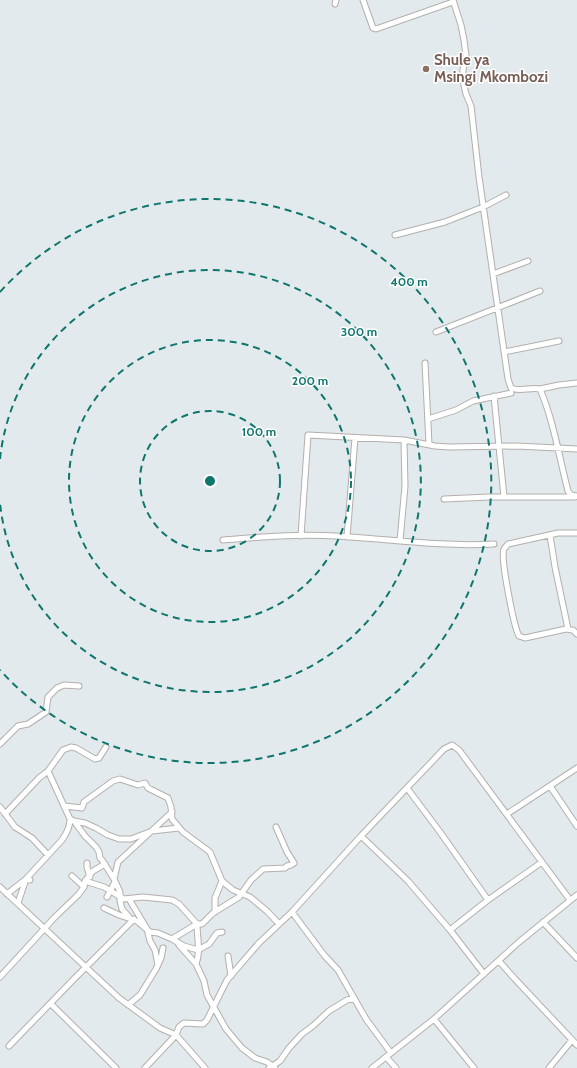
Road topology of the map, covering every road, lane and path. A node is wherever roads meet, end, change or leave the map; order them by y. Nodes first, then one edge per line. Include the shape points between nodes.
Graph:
1 (363, 0) edge
2 (453, 1) edge
3 (506, 195) dead end
4 (483, 207) junction
5 (396, 235) dead end
6 (528, 261) dead end
7 (493, 274) junction
8 (540, 291) dead end
9 (498, 308) junction
10 (436, 332) dead end
11 (559, 341) dead end
12 (504, 352) junction
13 (424, 363) dead end
14 (577, 383) edge
15 (540, 389) junction
16 (511, 393) dead end
17 (494, 396) junction
18 (428, 419) junction
19 (355, 438) junction
20 (404, 440) junction
21 (429, 444) junction
22 (499, 446) junction
23 (558, 449) junction
24 (577, 449) edge
25 (577, 496) edge
26 (504, 497) junction
27 (444, 499) dead end
28 (577, 533) edge
29 (550, 535) junction
30 (300, 536) junction
31 (347, 537) junction
32 (223, 540) dead end
33 (400, 541) junction
34 (494, 544) dead end
35 (568, 630) junction
36 (577, 634) edge
37 (79, 686) dead end
38 (0, 744) edge
39 (106, 747) dead end
40 (577, 768) edge
41 (48, 771) junction
42 (550, 786) junction
43 (407, 788) junction
44 (64, 806) junction
45 (0, 807) edge
46 (172, 812) junction
47 (5, 814) junction
48 (507, 814) junction
49 (72, 820) junction
50 (577, 826) edge
51 (276, 827) dead end
52 (180, 828) junction
53 (152, 831) junction
54 (362, 836) junction
55 (48, 855) junction
56 (542, 862) junction
57 (87, 863) dead end
58 (105, 864) junction
59 (72, 876) dead end
60 (89, 876) junction
61 (28, 879) junction
62 (85, 881) junction
63 (115, 881) junction
64 (222, 881) junction
65 (92, 884) junction
66 (0, 887) edge
67 (84, 887) junction
68 (110, 890) junction
69 (241, 893) junction
70 (7, 894) junction
71 (120, 896) junction
72 (577, 896) edge
73 (107, 897) dead end
74 (129, 899) junction
75 (488, 900) junction
76 (570, 900) junction
77 (18, 903) junction
78 (104, 908) dead end
79 (122, 909) junction
80 (215, 912) junction
81 (292, 912) junction
82 (118, 915) junction
83 (131, 918) junction
84 (543, 922) junction
85 (197, 924) junction
86 (279, 924) junction
87 (44, 929) junction
88 (147, 929) junction
89 (450, 930) junction
90 (222, 932) dead end
91 (172, 939) junction
92 (163, 948) dead end
93 (198, 950) junction
94 (228, 956) dead end
95 (577, 958) edge
96 (499, 961) junction
97 (196, 964) junction
98 (158, 965) junction
99 (86, 967) junction
100 (484, 974) junction
101 (231, 976) junction
102 (0, 977) edge
103 (354, 998) junction
104 (51, 1004) junction
105 (128, 1005) junction
106 (214, 1006) junction
107 (434, 1019) junction
108 (176, 1035) junction
109 (572, 1040) junction
110 (577, 1045) edge
111 (9, 1046) dead end
112 (389, 1055) junction
113 (272, 1067) edge
114 (116, 1068) edge
115 (144, 1068) edge
116 (205, 1068) edge
117 (372, 1068) edge
118 (396, 1068) edge
119 (474, 1068) edge
120 (549, 1068) edge

1 - 2 street via 373,28 376,29
2 - 4 street via 464,40 466,56 463,81 471,106
3 - 4 street
4 - 5 street via 445,222
4 - 7 street
6 - 7 street
7 - 9 street
8 - 9 street
9 - 10 street
9 - 12 street
11 - 12 street
12 - 15 street via 511,388
13 - 18 street
14 - 15 street
15 - 23 street
16 - 17 street
17 - 18 street via 473,401 456,410
17 - 22 street
18 - 21 street
19 - 20 street
19 - 30 street via 308,435
19 - 31 street
20 - 21 street
20 - 33 street via 405,486
21 - 22 street via 449,447
22 - 23 street
22 - 26 street
23 - 24 street
23 - 25 street via 568,491 571,495
25 - 26 street
26 - 27 street
28 - 29 street
29 - 35 street
29 - 35 street via 508,544 504,549 514,623 519,636 525,638
30 - 31 street
30 - 32 street
31 - 33 street
33 - 34 street via 460,545
35 - 36 street via 573,630
37 - 38 street via 64,684 57,688 48,697 46,712 28,724 18,726
39 - 41 street via 99,758 95,759 76,748 63,750
40 - 42 street
41 - 44 street
41 - 47 street
42 - 48 street
42 - 50 street
43 - 48 street via 444,749 452,745 460,750
43 - 54 street
43 - 75 street
44 - 46 street via 82,808 84,802 120,779 138,785 145,783 148,788 168,798
44 - 49 street
45 - 47 street
46 - 52 street via 172,819
46 - 53 street
47 - 55 street via 15,827 32,838
48 - 56 street
49 - 53 street via 85,823 119,839 131,839
49 - 55 street via 67,834
49 - 58 street via 96,847
51 - 69 street via 294,862 285,868 263,869
52 - 53 street
52 - 64 street via 210,852
53 - 63 street via 118,862
54 - 81 street
54 - 89 street via 408,881
55 - 61 street
56 - 75 street
56 - 76 street
57 - 60 street
58 - 60 street
58 - 63 street
59 - 67 street
60 - 62 street
60 - 65 street
61 - 70 street
61 - 77 street
62 - 65 street
62 - 67 street
63 - 68 street
63 - 71 street
64 - 69 street
64 - 80 street via 215,898
65 - 68 street
66 - 70 street
67 - 87 street
68 - 71 street
68 - 73 street
69 - 80 street via 236,900
69 - 86 street via 250,897
70 - 77 street
71 - 74 street
71 - 79 street
72 - 76 street
74 - 85 street via 143,897 172,900
74 - 88 street
75 - 89 street
76 - 84 street
77 - 87 street
78 - 82 street
79 - 82 street
79 - 83 street
80 - 85 street via 202,924
81 - 86 street
81 - 103 street via 338,970
82 - 83 street
83 - 88 street
83 - 99 street
84 - 95 street
84 - 96 street
85 - 91 street
85 - 93 street
86 - 101 street
87 - 99 street
87 - 102 street
88 - 91 street
88 - 98 street
89 - 100 street
90 - 93 street via 217,933 209,944
91 - 93 street
91 - 97 street
92 - 98 street
93 - 97 street
94 - 101 street
96 - 100 street
96 - 109 street
97 - 106 street via 207,995
98 - 105 street via 140,995
99 - 104 street
99 - 105 street
100 - 107 street
101 - 106 street
103 - 112 street
103 - 113 street via 329,1011 302,1034
104 - 111 street
104 - 114 street
105 - 108 street via 160,1028
106 - 108 street via 203,1024 184,1024 179,1027
106 - 113 street via 226,1029 242,1048 255,1058 268,1062
107 - 112 street
107 - 119 street
108 - 115 street
108 - 116 street
109 - 110 street
109 - 120 street
112 - 117 street
112 - 118 street

